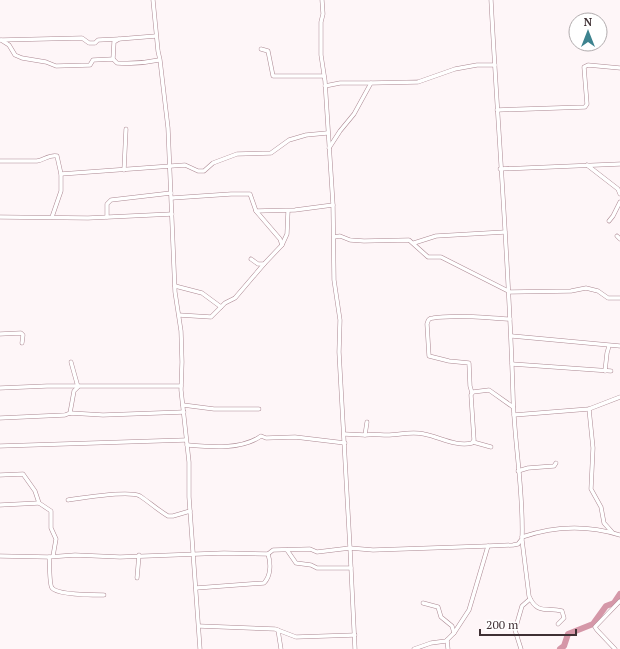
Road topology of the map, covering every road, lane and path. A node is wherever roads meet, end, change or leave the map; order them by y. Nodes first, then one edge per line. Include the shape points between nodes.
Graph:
1 (153, 0) edge
2 (322, 0) edge
3 (491, 0) edge
4 (156, 36) junction
5 (119, 39) junction
6 (0, 40) edge
7 (262, 49) dead end
8 (113, 58) junction
9 (159, 60) junction
10 (494, 65) junction
11 (620, 68) edge
12 (324, 76) junction
13 (371, 83) junction
14 (325, 86) junction
15 (497, 110) junction
16 (126, 129) dead end
17 (327, 133) junction
18 (329, 148) junction
19 (0, 161) edge
20 (620, 164) edge
21 (587, 165) junction
22 (169, 167) junction
23 (124, 170) junction
24 (500, 170) junction
25 (61, 174) junction
26 (171, 193) junction
27 (620, 194) edge
28 (172, 198) junction
29 (620, 202) edge
30 (333, 205) junction
31 (256, 211) junction
32 (288, 211) junction
33 (172, 214) junction
34 (52, 217) junction
35 (107, 217) junction
36 (0, 218) edge
37 (609, 221) dead end
38 (505, 232) junction
39 (334, 236) junction
40 (617, 236) dead end
41 (620, 239) edge
42 (414, 243) junction
43 (282, 245) junction
44 (251, 259) dead end
45 (264, 264) junction
46 (175, 286) junction
47 (510, 292) junction
48 (620, 298) edge
49 (221, 307) junction
50 (179, 315) junction
51 (510, 319) junction
52 (0, 334) edge
53 (512, 336) junction
54 (22, 344) dead end
55 (609, 346) junction
56 (620, 346) edge
57 (71, 362) dead end
58 (512, 364) junction
59 (605, 370) junction
60 (611, 371) dead end
61 (181, 386) junction
62 (78, 387) junction
63 (0, 388) edge
64 (472, 392) junction
65 (620, 397) edge
66 (183, 405) junction
67 (513, 407) junction
68 (259, 409) dead end
69 (589, 409) junction
70 (184, 412) junction
71 (70, 413) junction
72 (514, 415) junction
73 (0, 418) edge
74 (367, 422) dead end
75 (344, 434) junction
76 (365, 435) junction
77 (186, 440) junction
78 (473, 442) junction
79 (345, 443) junction
80 (187, 445) junction
81 (0, 446) edge
82 (491, 448) dead end
83 (556, 463) dead end
84 (518, 471) junction
85 (0, 475) edge
86 (68, 500) dead end
87 (40, 503) junction
88 (0, 505) edge
89 (190, 511) junction
90 (612, 532) junction
91 (620, 535) edge
92 (522, 538) junction
93 (488, 546) junction
94 (350, 548) junction
95 (287, 550) junction
96 (268, 554) junction
97 (139, 555) junction
98 (194, 555) junction
99 (0, 556) edge
100 (51, 557) junction
101 (351, 568) junction
102 (137, 578) dead end
103 (196, 588) junction
104 (104, 595) dead end
105 (530, 599) junction
106 (620, 601) edge
107 (423, 603) dead end
108 (558, 624) dead end
109 (199, 626) junction
110 (278, 630) junction
111 (454, 633) junction
112 (355, 635) junction
113 (447, 640) junction
114 (200, 649) edge
115 (281, 649) edge
116 (355, 649) edge
117 (414, 649) edge
118 (448, 649) edge
119 (521, 649) edge
120 (615, 649) edge

1 - 4 street
2 - 12 street via 320,37
3 - 10 street
4 - 5 street
4 - 9 street
5 - 6 street via 98,40 96,43 82,38
5 - 8 street via 114,42
6 - 8 street via 9,45 17,56 56,66 90,65 94,60
7 - 12 street via 268,51 273,76
8 - 9 street via 117,63 146,63
9 - 22 street via 168,128
10 - 13 street via 455,69 418,82
10 - 15 street
11 - 15 street via 588,65 584,67 587,104 585,107
12 - 14 street
13 - 14 street via 340,83
13 - 18 street via 354,114
14 - 17 street
15 - 24 street
16 - 23 street
17 - 18 street
17 - 22 street via 289,140 271,153 237,154 213,163 204,171 186,166
18 - 30 street
19 - 25 street via 43,160 54,155 58,158
20 - 21 street
21 - 24 street
21 - 27 street
22 - 23 street via 138,167
22 - 26 street
23 - 25 street
24 - 38 street
25 - 34 street via 61,192
26 - 28 street
26 - 35 street via 112,200 108,204
28 - 31 street via 250,194
28 - 33 street
29 - 37 street
30 - 32 street
30 - 39 street
31 - 32 street
31 - 43 street via 280,239
32 - 43 street via 287,234
33 - 35 street
33 - 46 street
34 - 35 street
34 - 36 street
38 - 42 street via 436,236
38 - 47 street
39 - 42 street via 364,241 406,239
39 - 75 street via 334,280 340,320 339,352
40 - 41 street
42 - 47 street via 428,257 441,257
43 - 45 street
44 - 45 street via 258,264
45 - 49 street via 235,298
46 - 49 street via 202,292
46 - 50 street
47 - 48 street via 571,291 586,288 598,291 608,298
47 - 51 street
49 - 50 street via 210,318
50 - 61 street
51 - 53 street
51 - 64 street via 428,320 426,324 429,356 469,363
52 - 54 street via 21,333
53 - 55 street
53 - 58 street
55 - 56 street
55 - 59 street
57 - 62 street
58 - 59 street
58 - 67 street
59 - 60 street
61 - 62 street
61 - 66 street
62 - 63 street
62 - 71 street via 74,391
64 - 67 street via 488,390
64 - 78 street
65 - 69 street
66 - 68 street via 214,409
66 - 70 street
67 - 72 street
69 - 72 street
69 - 90 street via 593,448 591,489 601,507 604,523
70 - 71 street via 103,415
70 - 77 street
71 - 73 street
72 - 84 street
74 - 76 street
75 - 76 street
75 - 79 street
76 - 78 street via 401,432 424,434 466,444
77 - 80 street
77 - 81 street
78 - 82 street
79 - 80 street via 261,436 253,441 229,446
79 - 94 street
80 - 89 street
83 - 84 street via 554,466
84 - 92 street
85 - 87 street via 23,474
86 - 89 street via 128,494 139,496 168,516
87 - 88 street
87 - 100 street via 51,511 51,528 56,539
89 - 98 street
90 - 91 street
90 - 92 street via 587,527 566,528 537,532
92 - 93 street via 518,544
92 - 105 street
93 - 94 street via 373,550
93 - 111 street via 469,610
94 - 95 street via 317,552 310,548
94 - 101 street
95 - 96 street via 272,550
95 - 101 street via 296,562 317,568
96 - 98 street
96 - 103 street via 268,579 264,583
97 - 98 street
97 - 100 street via 110,557 75,554
97 - 102 street
98 - 103 street
99 - 100 street
100 - 104 street via 51,584 54,589 82,595
101 - 112 street
103 - 109 street
105 - 108 street via 543,611 562,611 564,618
105 - 119 street via 522,606 515,630
106 - 120 street via 595,627
107 - 111 street via 438,607
109 - 110 street
109 - 114 street
110 - 112 street via 296,637
110 - 115 street
111 - 113 street
112 - 116 street
113 - 117 street
113 - 118 street

